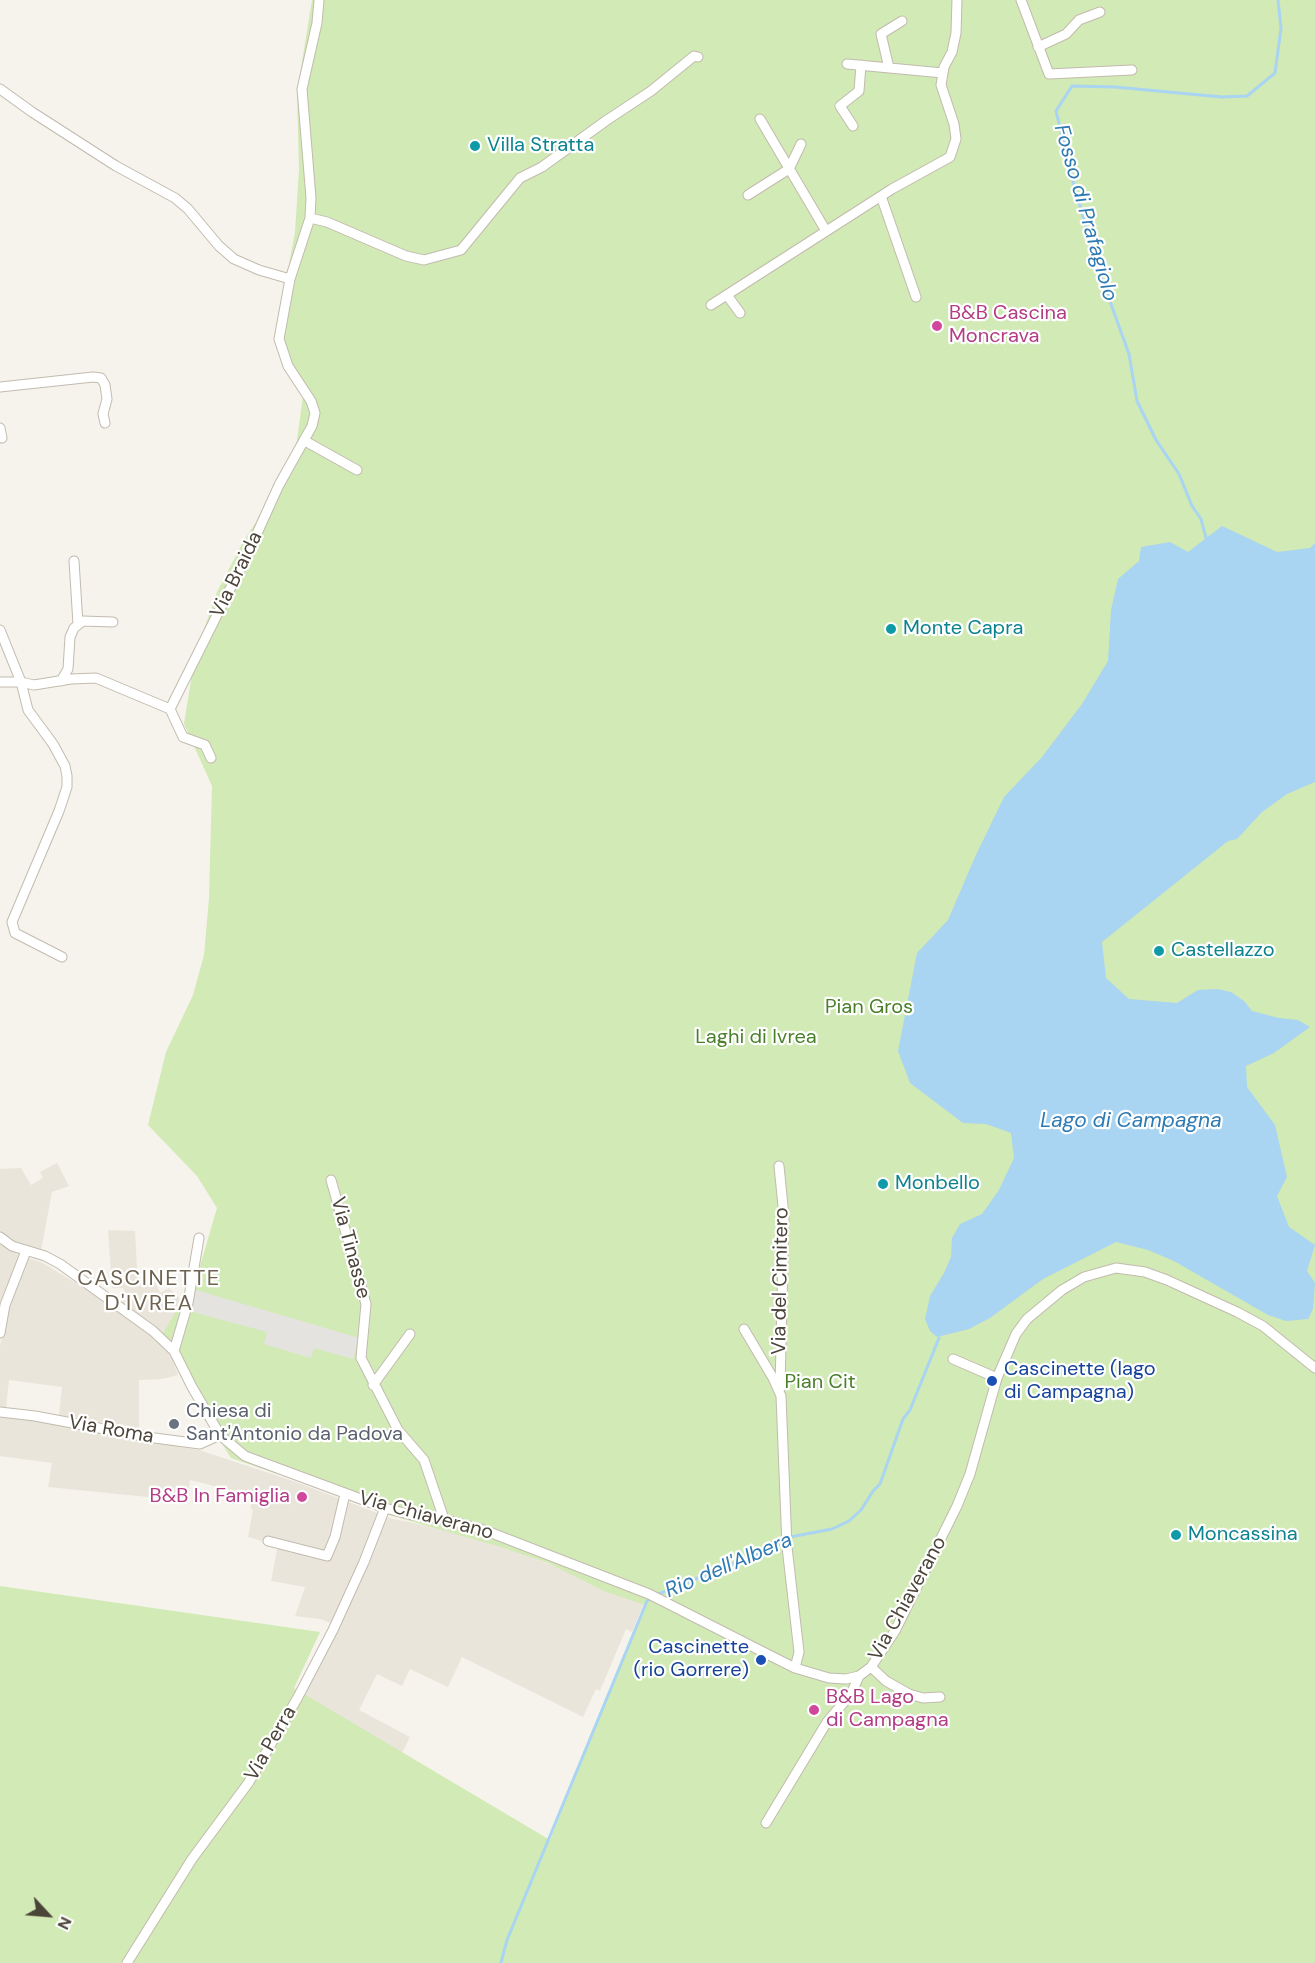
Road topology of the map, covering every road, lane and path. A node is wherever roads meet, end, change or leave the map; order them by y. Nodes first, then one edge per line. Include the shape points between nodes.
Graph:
1 (319, 0) edge
2 (957, 0) edge
3 (1021, 0) edge
4 (1100, 12) dead end
5 (902, 21) dead end
6 (1038, 47) junction
7 (698, 57) dead end
8 (848, 64) dead end
9 (861, 65) junction
10 (889, 68) junction
11 (1132, 70) dead end
12 (944, 73) junction
13 (0, 89) edge
14 (760, 119) dead end
15 (853, 126) dead end
16 (801, 144) dead end
17 (789, 169) junction
18 (748, 195) dead end
19 (881, 196) junction
20 (310, 218) junction
21 (826, 231) junction
22 (290, 279) junction
23 (727, 295) junction
24 (916, 297) dead end
25 (711, 305) dead end
26 (740, 314) dead end
27 (0, 387) edge
28 (105, 423) dead end
29 (305, 441) junction
30 (357, 470) dead end
31 (74, 561) dead end
32 (113, 622) dead end
33 (78, 624) junction
34 (0, 630) edge
35 (61, 681) junction
36 (0, 682) edge
37 (21, 682) junction
38 (170, 709) junction
39 (211, 758) dead end
40 (62, 957) dead end
41 (779, 1166) dead end
42 (331, 1180) dead end
43 (0, 1237) edge
44 (199, 1238) dead end
45 (26, 1251) junction
46 (744, 1329) dead end
47 (0, 1333) edge
48 (410, 1334) dead end
49 (174, 1351) junction
50 (953, 1359) dead end
51 (1315, 1368) edge
52 (997, 1378) junction
53 (374, 1385) junction
54 (781, 1396) junction
55 (0, 1412) edge
56 (220, 1435) junction
57 (345, 1494) junction
58 (385, 1508) junction
59 (444, 1519) junction
60 (268, 1541) dead end
61 (871, 1667) junction
62 (795, 1668) junction
63 (859, 1676) junction
64 (940, 1697) dead end
65 (766, 1822) dead end
66 (127, 1963) edge

1 - 20 street, Via Braida via 302,89
2 - 12 street via 956,33
3 - 6 street
4 - 6 street via 1079,20 1066,34
5 - 10 street via 881,34
6 - 11 street via 1049,74
7 - 20 street via 694,56 542,167 520,178 461,250 424,260
8 - 9 street
9 - 10 street
9 - 15 street via 859,91 840,106
10 - 12 street
12 - 19 street via 941,85 956,139 950,158
13 - 22 street via 117,166 175,198 234,260
14 - 17 street
16 - 17 street
17 - 18 street
17 - 21 street
19 - 21 street
19 - 24 street
20 - 22 street, Via Braida
21 - 23 street
22 - 29 street, Via Braida via 279,339 288,366 315,413
23 - 25 street
23 - 26 street
27 - 28 street via 101,378 107,399
29 - 30 street
29 - 38 street, Via Braida via 279,485
31 - 33 street
32 - 33 street
33 - 35 street via 70,637 68,669
34 - 37 street
35 - 37 street via 34,685
35 - 38 street via 96,678
36 - 37 street
37 - 40 street via 28,710 65,766 67,787 12,922 15,933
38 - 39 street via 183,737 205,745
41 - 54 street, Via del Cimitero via 784,1216
42 - 53 street, Via Tinasse via 366,1304 360,1351
43 - 45 street
44 - 49 street via 188,1303
45 - 47 street via 5,1305
45 - 49 street via 45,1256 85,1281
46 - 54 street
48 - 53 street
49 - 56 street
50 - 52 street
51 - 52 street, Via Chiaverano via 1263,1326 1237,1312 1167,1280 1116,1268 1084,1278 1036,1310 1016,1334
52 - 61 street, Via Chiaverano via 957,1506 895,1631
53 - 59 street, Via Tinasse via 398,1430 424,1460
54 - 62 street, Via del Cimitero via 786,1535 799,1652
55 - 56 street, Via Roma via 200,1444
56 - 57 street, Via Chiaverano via 246,1456
57 - 58 street, Via Chiaverano
57 - 60 street, Via Chiaverano via 327,1556
58 - 59 street, Via Chiaverano
58 - 66 street, Via Perra via 336,1623 298,1697 249,1782 192,1859
59 - 62 street, Via Chiaverano via 484,1530 649,1594
61 - 63 street, Via Chiaverano
61 - 64 street via 909,1694
62 - 63 street, Via Chiaverano via 829,1678
63 - 65 street

